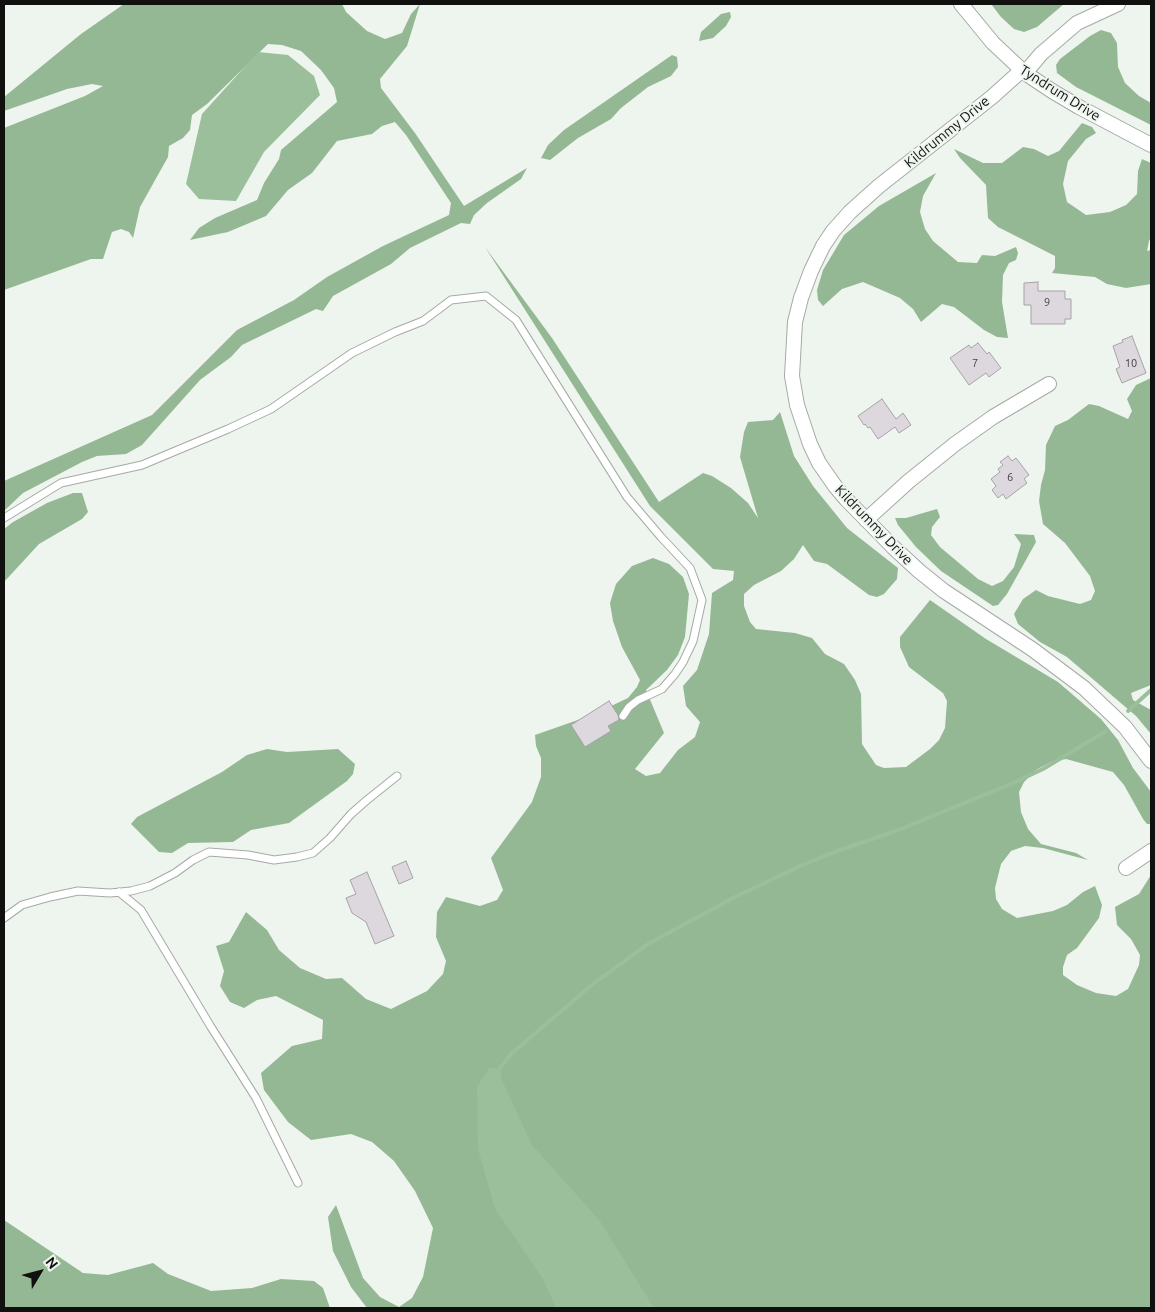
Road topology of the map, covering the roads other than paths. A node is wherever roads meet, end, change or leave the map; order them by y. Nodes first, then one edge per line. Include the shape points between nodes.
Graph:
1 (961, 4) edge
2 (1118, 4) edge
3 (1023, 71) junction
4 (1151, 145) edge
5 (1049, 384) dead end
6 (4, 518) edge
7 (866, 520) junction
8 (623, 716) dead end
9 (1151, 761) edge
10 (397, 776) dead end
11 (1151, 851) edge
12 (1126, 868) dead end
13 (119, 892) junction
14 (4, 918) edge
15 (298, 1183) dead end

1 - 3 street, Tyndrum Drive via 993,43
2 - 3 street, Kildrummy Drive via 1077,23
3 - 4 street, Tyndrum Drive via 1079,107
3 - 7 street, Kildrummy Drive via 879,186 840,222 820,251 801,298 795,322 792,376 799,415 819,463
5 - 7 street via 955,444
6 - 8 lane via 60,483 142,465 237,425 271,409 352,353 422,320 451,300 486,296 516,320 627,497 690,568 702,600 693,641 684,662 662,688 638,700
7 - 9 street, Kildrummy Drive via 931,581 1084,688 1124,727
10 - 13 lane via 351,814 313,853 274,860 209,852 150,886
11 - 12 street
13 - 14 lane via 78,891 50,897 22,905
13 - 15 lane via 141,910 256,1098

